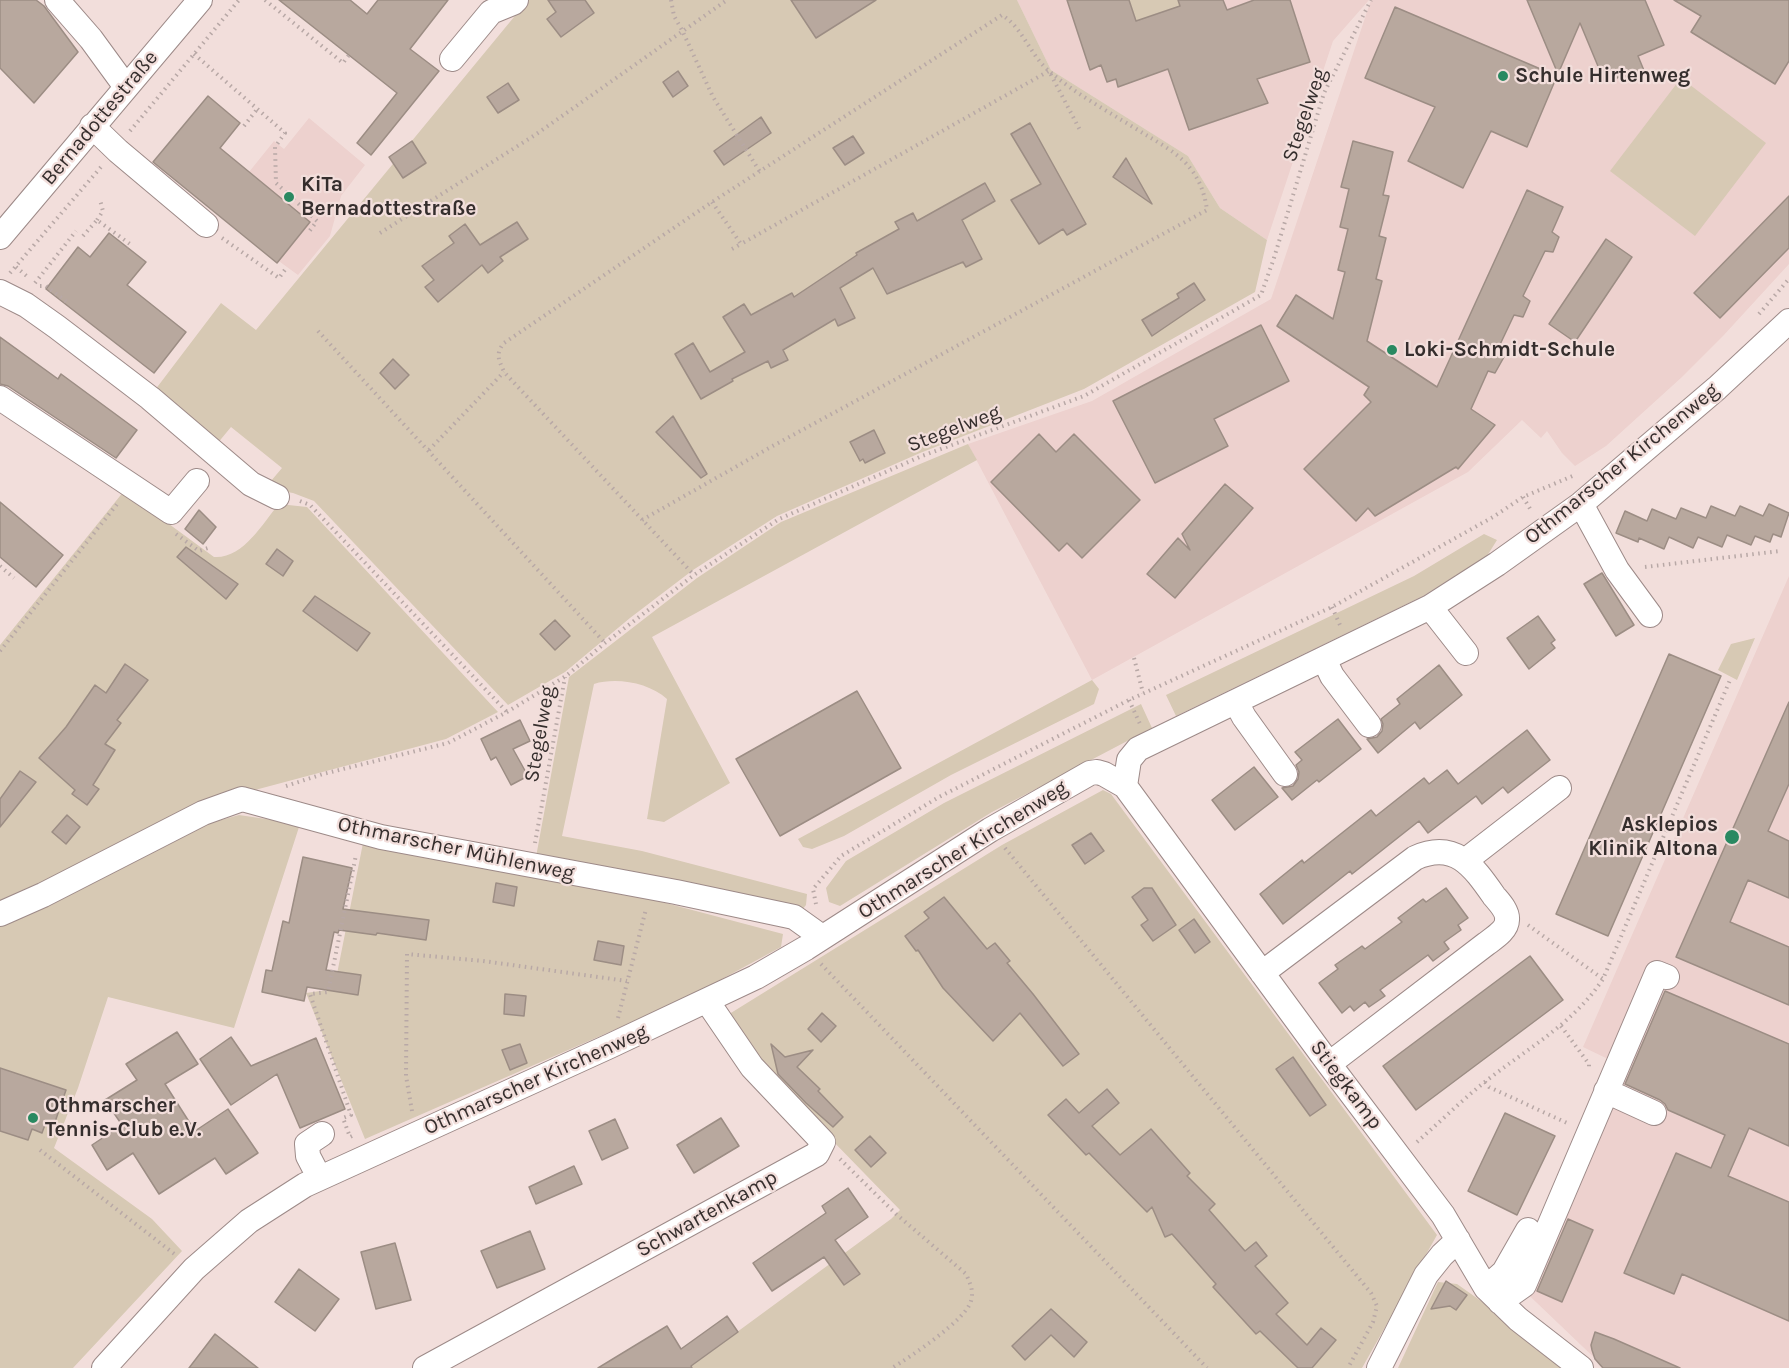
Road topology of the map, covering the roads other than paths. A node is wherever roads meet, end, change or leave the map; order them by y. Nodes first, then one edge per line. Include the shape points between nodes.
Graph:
1 (57, 0) edge
2 (200, 0) edge
3 (516, 0) edge
4 (452, 59) dead end
5 (126, 87) junction
6 (92, 126) junction
7 (206, 225) road end
8 (0, 237) edge
9 (0, 292) edge
10 (1789, 321) edge
11 (0, 398) edge
12 (197, 481) dead end
13 (277, 497) road end
14 (1581, 504) junction
15 (1430, 607) junction
16 (1650, 615) dead end
17 (1466, 653) dead end
18 (1324, 659) junction
19 (1236, 702) junction
20 (1369, 725) dead end
21 (1285, 774) dead end
22 (1125, 786) junction
23 (1559, 788) dead end
24 (1466, 860) junction
25 (0, 914) edge
26 (820, 949) junction
27 (1262, 973) junction
28 (1667, 977) dead end
29 (707, 1001) junction
30 (1329, 1064) junction
31 (1606, 1091) junction
32 (1654, 1113) dead end
33 (322, 1134) dead end
34 (319, 1177) junction
35 (1528, 1230) dead end
36 (1458, 1240) junction
37 (1493, 1295) junction
38 (104, 1368) edge
39 (425, 1368) edge
40 (1379, 1368) edge
41 (1581, 1368) edge

1 - 5 street
2 - 5 street, Bernadottestraße
3 - 4 street via 491,12
5 - 6 street, Bernadottestraße
6 - 7 street
6 - 8 street, Bernadottestraße
9 - 13 street via 27,305 57,327 150,398 251,484
10 - 14 street, Othmarscher Kirchenweg via 1718,388
11 - 12 street via 171,512
14 - 15 street, Othmarscher Kirchenweg
14 - 16 street via 1617,570
15 - 17 street
15 - 18 street, Othmarscher Kirchenweg
18 - 19 street, Othmarscher Kirchenweg
18 - 20 street
19 - 21 street
19 - 22 street, Othmarscher Kirchenweg via 1138,749 1129,760
22 - 26 street, Othmarscher Kirchenweg via 1104,774 1090,773 990,830
22 - 27 street, Stiegkamp
23 - 24 street
24 - 27 street via 1440,852 1415,858
24 - 30 street via 1505,911 1505,927
25 - 26 street, Othmarscher Mühlenweg via 203,813 242,799 381,837 794,917
26 - 29 street, Othmarscher Kirchenweg
27 - 30 street, Stiegkamp
28 - 31 street via 1657,973
29 - 34 street, Othmarscher Kirchenweg
29 - 39 street, Schwartenkamp via 752,1067 823,1142 817,1154
30 - 36 street, Stiegkamp
31 - 32 street
31 - 37 street via 1524,1285
33 - 34 street via 306,1150
34 - 38 street, Othmarscher Kirchenweg via 249,1221 194,1269
35 - 37 street
36 - 37 street, Stiegkamp
36 - 40 street via 1426,1275
37 - 41 street, Stiegkamp

